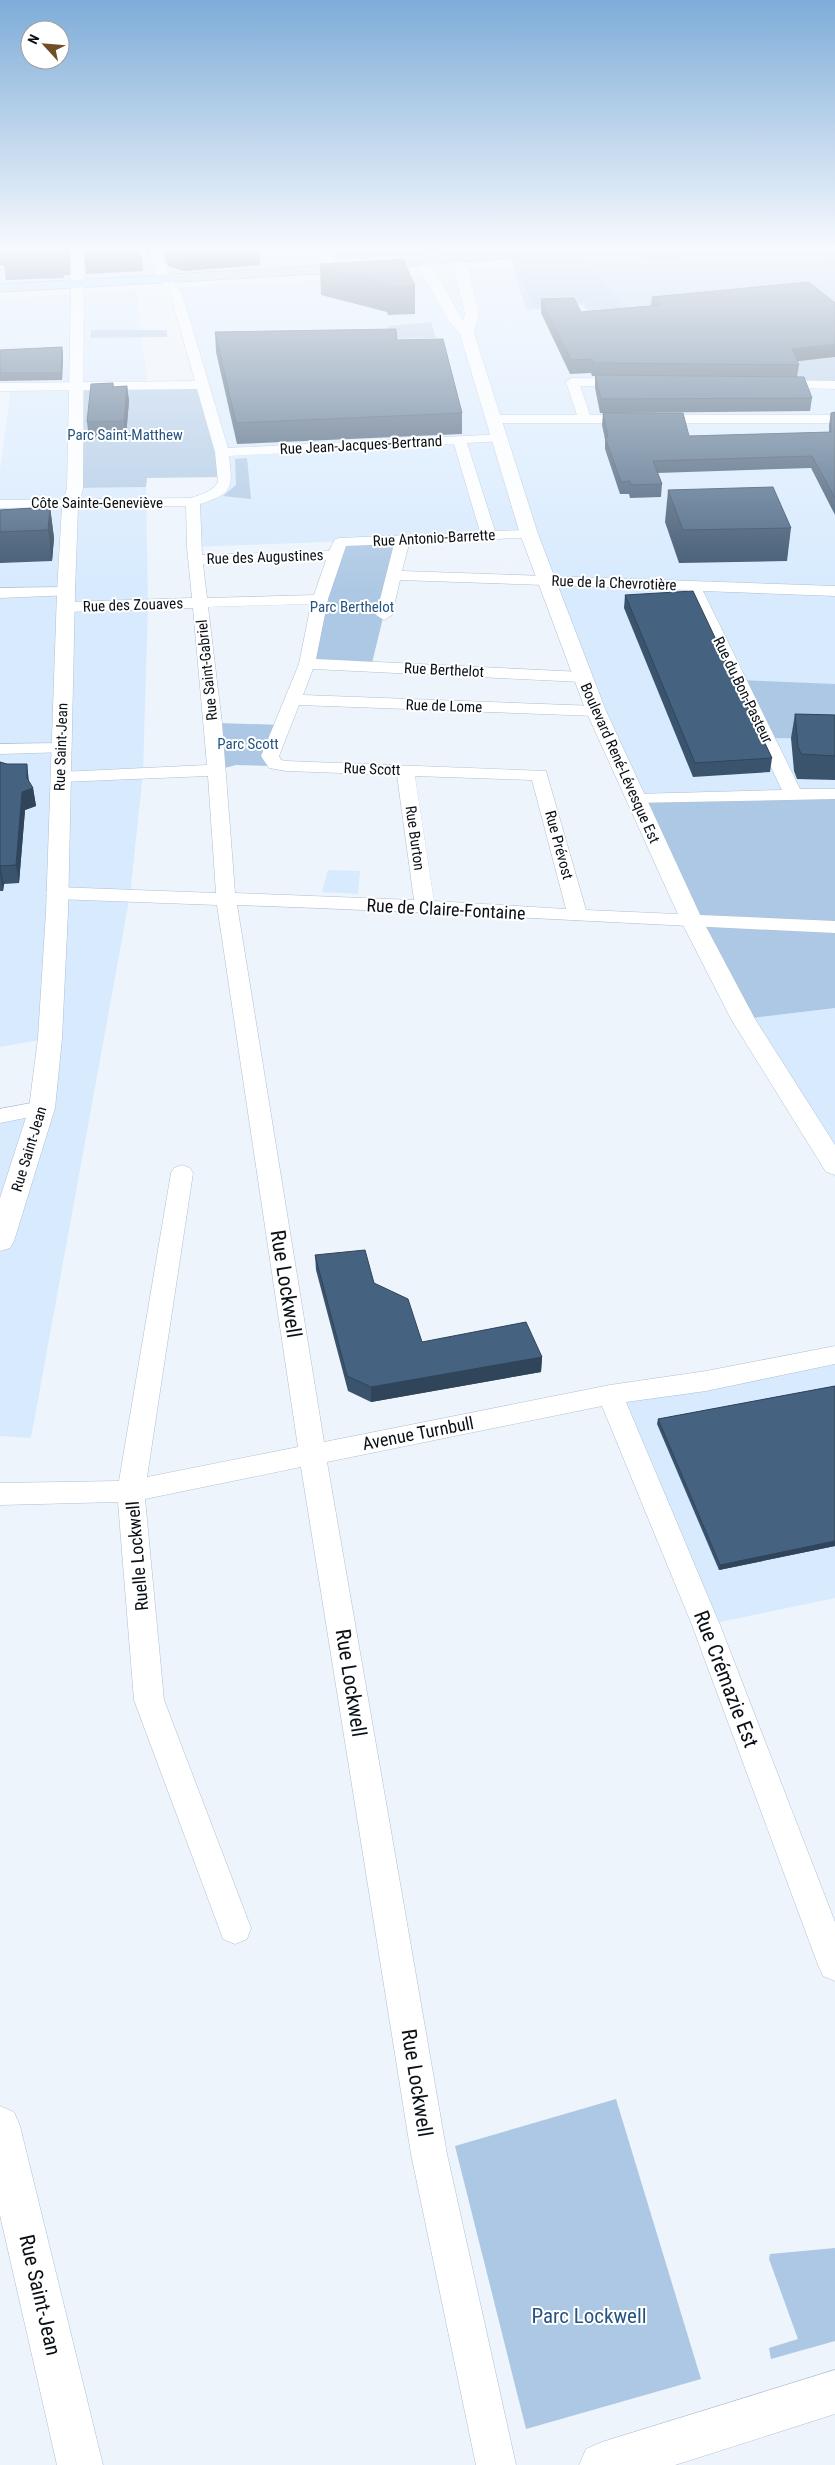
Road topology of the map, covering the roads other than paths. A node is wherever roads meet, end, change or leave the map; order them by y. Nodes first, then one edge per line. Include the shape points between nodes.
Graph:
1 (77, 362) edge
2 (196, 362) edge
3 (476, 362) edge
4 (638, 383) edge
5 (763, 384) edge
6 (76, 385) junction
7 (203, 385) junction
8 (835, 385) edge
9 (0, 387) edge
10 (835, 418) edge
11 (494, 419) junction
12 (585, 419) junction
13 (500, 437) junction
14 (459, 439) junction
15 (222, 452) junction
16 (193, 502) junction
17 (72, 503) junction
18 (0, 504) edge
19 (529, 534) junction
20 (489, 536) junction
21 (402, 540) junction
22 (337, 549) junction
23 (195, 560) junction
24 (394, 575) junction
25 (546, 580) junction
26 (692, 586) junction
27 (835, 591) edge
28 (0, 593) edge
29 (320, 599) junction
30 (66, 600) junction
31 (200, 603) junction
32 (384, 615) dead end
33 (307, 664) junction
34 (582, 677) junction
35 (292, 700) junction
36 (596, 711) junction
37 (61, 748) junction
38 (0, 749) edge
39 (217, 770) junction
40 (405, 770) junction
41 (540, 775) joint
42 (61, 776) junction
43 (793, 794) junction
44 (835, 794) edge
45 (636, 798) junction
46 (56, 893) junction
47 (226, 898) junction
48 (425, 906) junction
49 (578, 916) junction
50 (692, 921) junction
51 (835, 927) edge
52 (42, 1108) junction
53 (0, 1116) edge
54 (835, 1166) edge
55 (182, 1173) dead end
56 (0, 1242) edge
57 (835, 1355) edge
58 (610, 1395) junction
59 (312, 1453) junction
60 (131, 1491) junction
61 (0, 1494) edge
62 (235, 1928) dead end
63 (835, 1965) edge
64 (0, 2126) edge
65 (835, 2392) edge
66 (80, 2465) edge
67 (496, 2465) edge
68 (602, 2465) edge

1 - 6 main road, Rue Saint-Jean
2 - 7 street
3 - 11 main road, Boulevard René-Lévesque Est
4 - 12 street via 572,382
5 - 8 street
6 - 7 street
6 - 9 street
6 - 17 main road, Rue Saint-Jean
7 - 15 street
10 - 12 street
11 - 12 street
11 - 13 main road, Boulevard René-Lévesque Est
13 - 14 street, Rue Jean-Jacques-Bertrand
13 - 19 main road, Boulevard René-Lévesque Est
14 - 15 street, Rue Jean-Jacques-Bertrand
14 - 20 street
15 - 16 street via 225,482 222,488
16 - 17 street, Côte Sainte-Geneviève
16 - 23 street, Rue Saint-Gabriel
17 - 18 street, Côte Sainte-Geneviève
17 - 30 main road, Rue Saint-Jean
19 - 20 street, Rue Antonio-Barrette
19 - 25 main road, Boulevard René-Lévesque Est
20 - 21 street, Rue Antonio-Barrette
21 - 22 street, Rue Antonio-Barrette
21 - 24 street
22 - 23 street, Rue des Augustines
22 - 29 street
23 - 31 street, Rue Saint-Gabriel
24 - 25 street, Rue de la Chevrotière
24 - 32 street
25 - 26 street, Rue de la Chevrotière
25 - 34 main road, Boulevard René-Lévesque Est
26 - 27 street, Rue de la Chevrotière
26 - 43 street, Rue du Bon-Pasteur
28 - 30 street, Rue des Zouaves
29 - 31 street, Rue des Zouaves
29 - 33 street
30 - 31 street, Rue des Zouaves
30 - 37 main road, Rue Saint-Jean
31 - 39 street, Rue Saint-Gabriel
33 - 34 street, Rue Berthelot
33 - 35 street
34 - 36 main road, Boulevard René-Lévesque Est
35 - 36 street, Rue de Lome
35 - 40 street, Rue Scott via 270,756 276,764
36 - 45 main road, Boulevard René-Lévesque Est
37 - 38 street
37 - 42 main road, Rue Saint-Jean
39 - 42 street
39 - 47 street, Rue Saint-Gabriel
40 - 41 street, Rue Scott
40 - 48 street, Rue Burton
41 - 49 street, Rue Prévost
42 - 46 main road, Rue Saint-Jean
43 - 44 street
43 - 45 street
45 - 50 main road, Boulevard René-Lévesque Est
46 - 47 street, Rue de Claire-Fontaine
46 - 52 main road, Rue Saint-Jean via 50,1038
47 - 48 street, Rue de Claire-Fontaine
47 - 59 street, Rue Lockwell
48 - 49 street, Rue de Claire-Fontaine
49 - 50 street, Rue de Claire-Fontaine
50 - 51 street, Rue de Claire-Fontaine
50 - 54 main road, Boulevard René-Lévesque Est via 743,1019
52 - 53 street
52 - 56 main road, Rue Saint-Jean
55 - 60 street, Ruelle Lockwell
57 - 58 street, Avenue Turnbull via 706,1381
58 - 59 street, Avenue Turnbull
58 - 63 street, Rue Crémazie Est via 706,1625
59 - 60 street, Avenue Turnbull
59 - 67 street, Rue Lockwell via 429,2154
60 - 61 street, Avenue Turnbull
60 - 62 street, Ruelle Lockwell via 149,1700
64 - 66 main road, Rue Saint-Jean
65 - 68 main road

